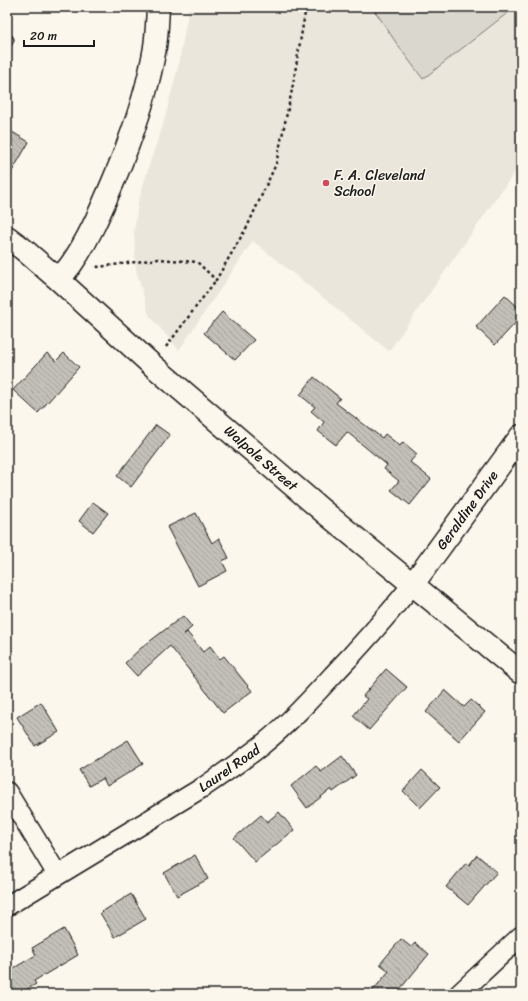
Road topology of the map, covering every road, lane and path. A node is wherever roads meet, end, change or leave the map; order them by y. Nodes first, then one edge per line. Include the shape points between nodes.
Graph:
1 (158, 7) edge
2 (306, 7) edge
3 (7, 237) edge
4 (79, 252) junction
5 (59, 280) junction
6 (216, 280) junction
7 (151, 364) junction
8 (521, 436) edge
9 (413, 584) junction
10 (521, 673) edge
11 (7, 792) edge
12 (57, 874) junction
13 (7, 906) edge
14 (521, 936) edge
15 (459, 994) edge

1 - 4 main road via 153,58 137,117 111,187
2 - 6 path via 276,164 248,225
3 - 5 main road, Walpole Street
4 - 5 main road
4 - 6 path via 98,267 158,259 197,262
5 - 7 main road, Walpole Street
6 - 7 path
7 - 9 main road, Walpole Street via 324,512
8 - 9 main road, Geraldine Drive
9 - 10 main road, Walpole Street
9 - 12 street, Laurel Road via 314,696 262,745 205,786
11 - 12 street
12 - 13 street, Laurel Road
14 - 15 street

